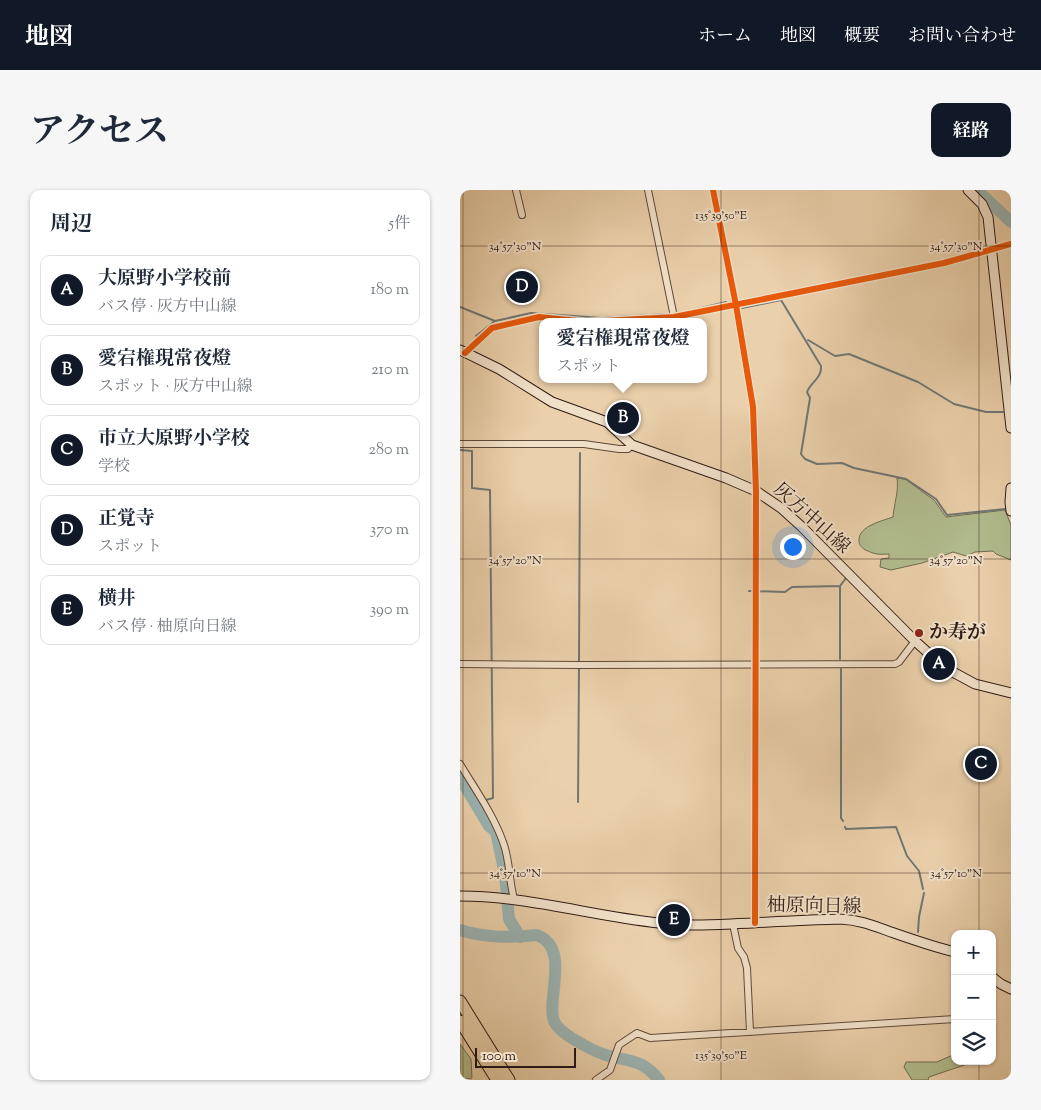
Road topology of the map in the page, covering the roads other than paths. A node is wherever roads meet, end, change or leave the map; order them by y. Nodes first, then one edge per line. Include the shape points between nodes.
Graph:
1 (516, 190) edge
2 (648, 190) edge
3 (713, 190) edge
4 (968, 190) edge
5 (522, 215) dead end
6 (1011, 244) edge
7 (992, 249) junction
8 (736, 305) junction
9 (674, 317) junction
10 (549, 318) edge
11 (657, 318) edge
12 (463, 352) edge
13 (1011, 428) edge
14 (460, 444) edge
15 (632, 445) junction
16 (1011, 488) edge
17 (756, 491) junction
18 (1011, 511) edge
19 (914, 641) junction
20 (460, 664) edge
21 (755, 664) junction
22 (1011, 693) edge
23 (460, 764) edge
24 (460, 896) edge
25 (514, 900) junction
26 (755, 923) junction
27 (733, 924) junction
28 (951, 951) edge
29 (996, 980) edge
30 (1011, 989) edge
31 (460, 1001) edge
32 (951, 1019) edge
33 (467, 1026) edge
34 (750, 1032) junction
35 (497, 1080) edge
36 (509, 1080) edge
37 (596, 1080) edge

1 - 5 street
2 - 9 street
3 - 8 street
4 - 7 main road via 988,217
6 - 7 street
7 - 8 street
7 - 13 main road
8 - 9 street
8 - 17 street via 753,407
9 - 11 street
10 - 12 street via 539,317 492,328
12 - 15 main road, 灰方中山線 via 500,369 552,402 607,422
14 - 15 street via 584,444 619,449 628,449
15 - 17 main road, 灰方中山線
16 - 18 main road
17 - 19 main road, 灰方中山線 via 802,527
17 - 21 street
19 - 21 street via 895,664
19 - 22 main road, 灰方中山線 via 961,677 987,688
20 - 21 street
21 - 26 street
23 - 25 street via 504,843
24 - 25 main road, 柚原向日線
25 - 27 main road, 柚原向日線 via 660,924
26 - 27 main road, 柚原向日線
26 - 28 main road, 柚原向日線 via 856,920
27 - 34 street via 738,948 747,968
29 - 30 main road
31 - 33 highway
32 - 34 street
33 - 35 highway
33 - 36 highway
34 - 37 street via 650,1038 637,1033 619,1045 610,1070

